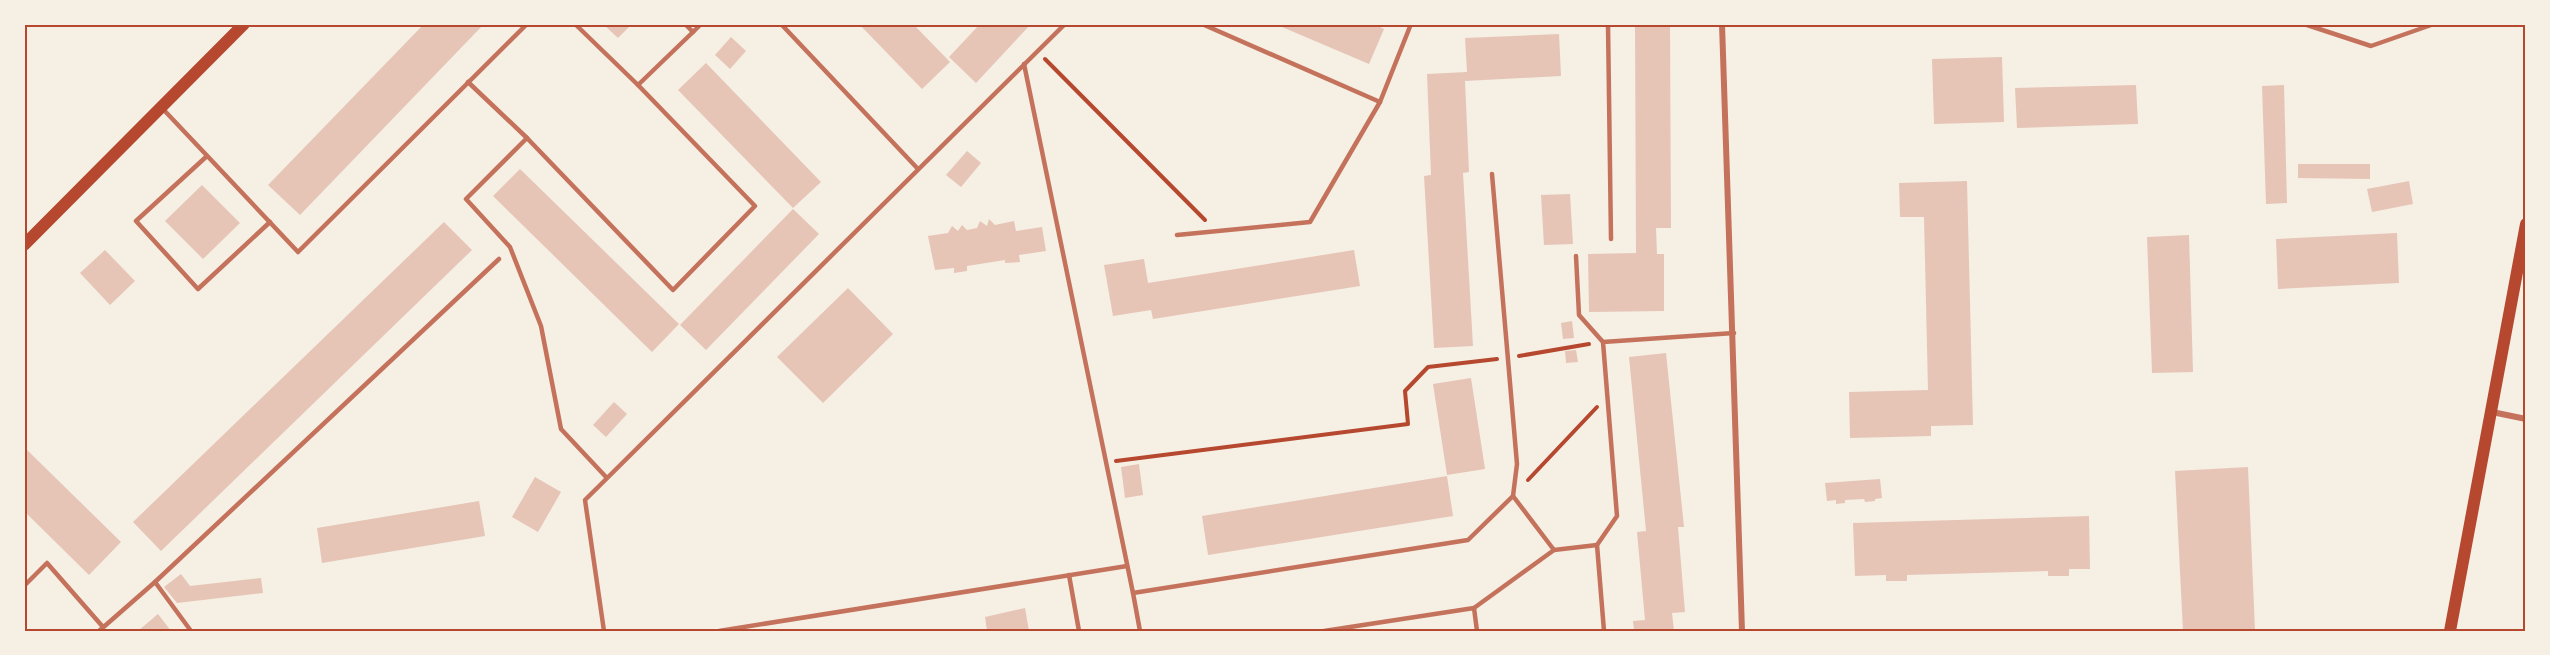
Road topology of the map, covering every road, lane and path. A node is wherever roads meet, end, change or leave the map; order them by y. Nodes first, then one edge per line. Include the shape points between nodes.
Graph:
1 (244, 24) edge
2 (527, 24) edge
3 (575, 24) edge
4 (684, 24) edge
5 (701, 24) edge
6 (781, 24) edge
7 (1065, 24) edge
8 (1202, 24) edge
9 (1411, 24) edge
10 (1608, 24) edge
11 (1722, 24) edge
12 (2304, 24) edge
13 (2434, 24) edge
14 (693, 32) junction
15 (1037, 51) junction
16 (1024, 64) junction
17 (468, 82) junction
18 (638, 85) junction
19 (1380, 102) junction
20 (160, 106) junction
21 (527, 138) junction
22 (207, 156) junction
23 (918, 169) junction
24 (1492, 174) dead end
25 (270, 222) junction
26 (2526, 224) edge
27 (1216, 231) junction
28 (1177, 236) dead end
29 (1611, 239) dead end
30 (24, 245) edge
31 (1576, 256) dead end
32 (499, 259) dead end
33 (1734, 333) junction
34 (1603, 342) junction
35 (1508, 358) junction
36 (1608, 395) junction
37 (2492, 412) junction
38 (2526, 419) edge
39 (1106, 462) junction
40 (606, 477) junction
41 (1513, 496) junction
42 (1597, 545) junction
43 (1554, 550) junction
44 (1127, 566) junction
45 (1069, 575) junction
46 (155, 582) junction
47 (24, 586) edge
48 (1133, 593) junction
49 (1473, 608) junction
50 (101, 629) edge
51 (191, 631) edge
52 (604, 631) edge
53 (719, 631) edge
54 (1078, 631) edge
55 (1140, 631) edge
56 (1324, 631) edge
57 (1477, 631) edge
58 (1604, 631) edge
59 (1742, 631) edge
60 (2450, 631) edge

1 - 20 main road
2 - 17 lane
3 - 18 lane
4 - 14 lane
5 - 14 lane
6 - 23 lane
7 - 15 lane
8 - 19 lane
9 - 19 lane
10 - 29 lane
11 - 33 street
12 - 13 lane via 2371,46
14 - 18 lane
15 - 16 lane
15 - 27 path
16 - 23 lane
16 - 39 lane
17 - 21 lane
17 - 25 lane via 298,252
18 - 21 lane via 755,206 673,290
19 - 27 lane via 1310,222
20 - 22 lane
20 - 30 main road
21 - 40 lane via 466,199 510,247 541,326 561,429
22 - 25 lane
22 - 25 lane via 136,221 198,289
23 - 40 lane
24 - 35 lane
26 - 37 main road
27 - 28 lane
31 - 34 lane via 1579,315
32 - 46 lane
33 - 34 lane
33 - 59 street
34 - 35 path
34 - 36 lane
35 - 39 path via 1428,367 1405,391 1408,424
35 - 41 lane via 1517,464
36 - 41 path
36 - 42 lane via 1617,516
37 - 38 street
37 - 60 main road
39 - 44 lane
40 - 52 lane via 585,500
41 - 43 lane
41 - 48 lane via 1468,540
42 - 43 lane
42 - 58 lane
43 - 49 lane
44 - 45 lane
44 - 48 lane
45 - 53 lane
45 - 54 lane
46 - 50 lane
46 - 51 lane
47 - 50 lane via 47,563
48 - 55 lane
49 - 56 lane
49 - 57 lane

